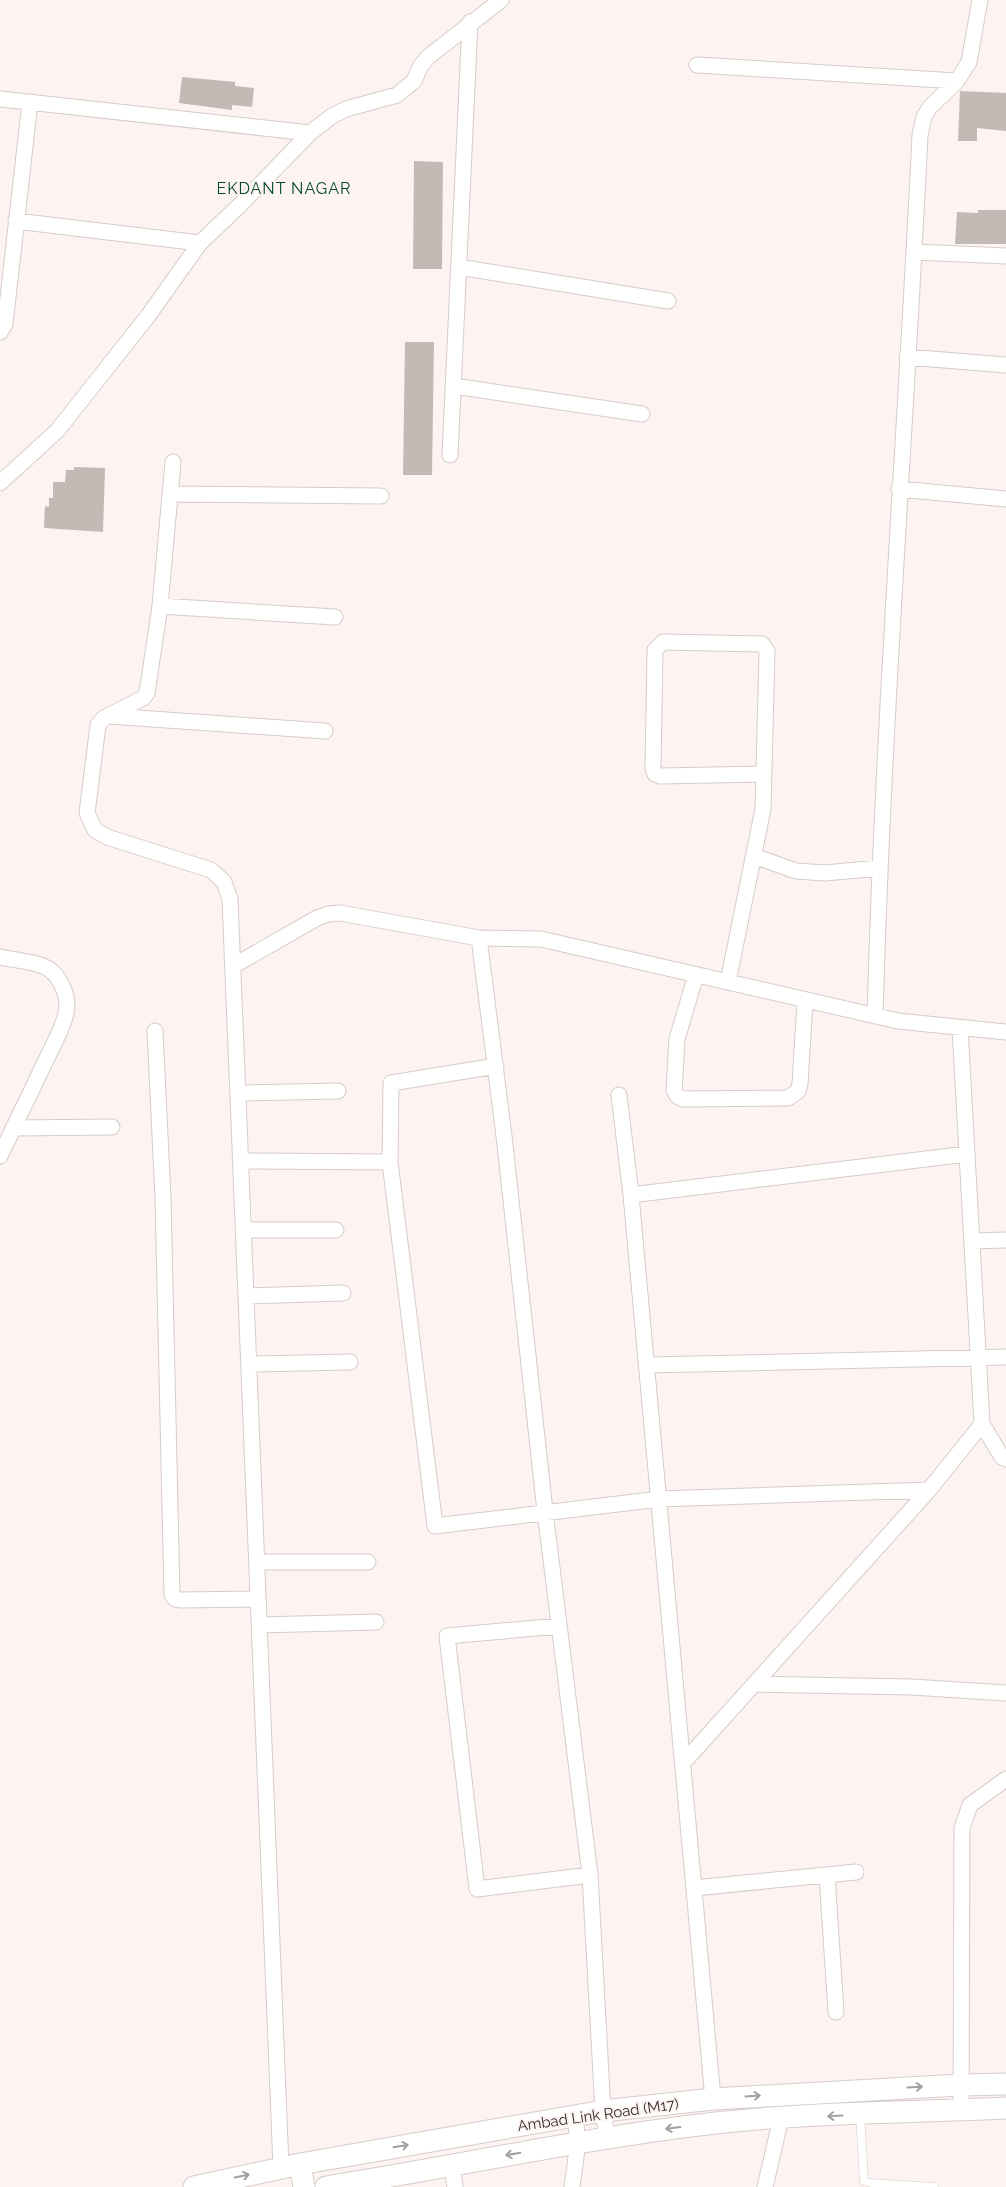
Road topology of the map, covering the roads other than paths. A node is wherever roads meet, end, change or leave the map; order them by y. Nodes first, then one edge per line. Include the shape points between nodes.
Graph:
1 (501, 0) edge
2 (980, 0) edge
3 (470, 22) junction
4 (697, 65) dead end
5 (957, 82) junction
6 (0, 98) edge
7 (30, 102) junction
8 (310, 133) junction
9 (16, 221) junction
10 (200, 242) junction
11 (915, 252) junction
12 (1006, 256) edge
13 (459, 267) junction
14 (668, 301) dead end
15 (0, 332) edge
16 (907, 357) junction
17 (1006, 365) edge
18 (454, 386) junction
19 (642, 414) dead end
20 (450, 455) dead end
21 (173, 462) dead end
22 (0, 483) edge
23 (899, 489) junction
24 (170, 494) junction
25 (381, 496) dead end
26 (1006, 499) edge
27 (160, 606) junction
28 (335, 617) dead end
29 (108, 716) junction
30 (325, 731) dead end
31 (764, 774) junction
32 (754, 856) junction
33 (879, 868) junction
34 (480, 938) junction
35 (0, 957) edge
36 (233, 966) junction
37 (696, 975) junction
38 (728, 982) junction
39 (805, 1000) junction
40 (876, 1016) junction
41 (960, 1028) junction
42 (155, 1031) dead end
43 (1006, 1032) edge
44 (496, 1066) junction
45 (338, 1091) dead end
46 (238, 1093) junction
47 (619, 1094) dead end
48 (112, 1127) dead end
49 (13, 1128) junction
50 (967, 1154) junction
51 (0, 1156) edge
52 (241, 1161) junction
53 (390, 1162) junction
54 (631, 1195) junction
55 (244, 1230) junction
56 (336, 1230) dead end
57 (1006, 1240) edge
58 (972, 1241) junction
59 (342, 1293) dead end
60 (246, 1296) junction
61 (1006, 1357) edge
62 (979, 1358) junction
63 (350, 1362) dead end
64 (249, 1364) junction
65 (647, 1365) junction
66 (982, 1424) junction
67 (1006, 1459) edge
68 (929, 1490) junction
69 (659, 1499) junction
70 (545, 1511) junction
71 (257, 1562) junction
72 (368, 1562) dead end
73 (258, 1599) junction
74 (376, 1622) dead end
75 (259, 1625) junction
76 (560, 1626) junction
77 (755, 1684) junction
78 (1006, 1693) edge
79 (683, 1763) junction
80 (1006, 1779) edge
81 (856, 1872) dead end
82 (590, 1875) junction
83 (827, 1875) junction
84 (694, 1888) junction
85 (836, 2012) dead end
86 (1006, 2084) edge
87 (960, 2085) junction
88 (713, 2099) junction
89 (1006, 2108) edge
90 (603, 2111) junction
91 (961, 2111) junction
92 (860, 2114) junction
93 (575, 2116) junction
94 (781, 2118) junction
95 (607, 2137) junction
96 (578, 2142) junction
97 (452, 2164) junction
98 (291, 2166) junction
99 (366, 2184) edge
100 (194, 2187) edge
101 (304, 2187) edge
102 (326, 2187) edge
103 (455, 2187) edge
104 (572, 2187) edge
105 (765, 2187) edge
106 (934, 2187) edge

1 - 3 street
2 - 5 street via 970,62
3 - 8 street via 428,57 414,80 398,95 346,108
3 - 13 street
4 - 5 street
5 - 11 street via 924,117 920,135
6 - 7 street
7 - 8 street
7 - 9 street
8 - 10 street via 242,204
9 - 10 street
9 - 15 street via 5,324
10 - 22 street via 148,316 57,431
11 - 12 street
11 - 16 street
13 - 14 street
13 - 18 street
16 - 17 street
16 - 23 street
18 - 19 street
18 - 20 street
21 - 24 street
23 - 26 street
23 - 33 street
24 - 25 street
24 - 27 street
27 - 28 street
27 - 29 street via 148,693
29 - 30 street
29 - 36 street via 96,731 87,806 91,824 107,837 204,866 218,875 230,899
31 - 31 street via 765,647 762,644 663,642 659,645 655,650 655,774
31 - 32 street via 763,809
32 - 33 street via 796,871
32 - 38 street
33 - 40 street
34 - 36 street via 351,914 328,914
34 - 37 street via 541,939
34 - 44 street
35 - 49 street via 44,966 56,976 66,997 67,1012 60,1031
36 - 46 street
37 - 38 street
37 - 39 street via 676,1051 674,1090 683,1099 794,1096 800,1084
38 - 39 street
39 - 40 street
40 - 41 street
41 - 43 street
41 - 50 street
42 - 73 street via 163,1198 171,1590 175,1599 180,1600
44 - 53 street via 390,1084
44 - 70 street
45 - 46 street
46 - 52 street
47 - 54 street
48 - 49 street
49 - 51 street
50 - 54 street
50 - 58 street
52 - 53 street
52 - 55 street
53 - 70 street via 435,1526
54 - 65 street
55 - 56 street
55 - 60 street
57 - 58 street
58 - 62 street
59 - 60 street
60 - 64 street
61 - 62 street
62 - 65 street
62 - 66 street
63 - 64 street
64 - 71 street
65 - 69 street
66 - 67 street
66 - 68 street
68 - 69 street
68 - 77 street
69 - 70 street
69 - 79 street
70 - 76 street
71 - 72 street
71 - 73 street
73 - 75 street
74 - 75 street
75 - 98 street
76 - 82 street
76 - 82 street via 447,1636 477,1889
77 - 78 street via 912,1687
77 - 79 street
79 - 84 street
80 - 87 street via 970,1805 962,1828
81 - 83 street
82 - 90 street
83 - 84 street
83 - 85 street
84 - 88 street
86 - 87 main road, Ambad Link Road (M17)
88 -> 87 main road, Ambad Link Road (M17)
87 - 91 street
88 - 90 main road, Ambad Link Road (M17)
89 - 91 main road, Ambad Link Road (M17)
90 - 93 main road, Ambad Link Road (M17)
90 - 95 street
91 - 92 main road, Ambad Link Road (M17)
92 -> 94 main road, Ambad Link Road (M17)
92 - 106 lane via 864,2181
93 - 96 street
98 -> 93 main road, Ambad Link Road (M17)
94 -> 95 main road, Ambad Link Road (M17)
94 - 105 street
95 - 96 main road, Ambad Link Road (M17)
96 -> 97 main road, Ambad Link Road (M17)
96 - 104 street
97 - 99 main road, Ambad Link Road (M17)
97 - 103 street
100 -> 98 main road, Ambad Link Road (M17)
98 - 101 main road
99 - 102 main road, Ambad Link Road (M17)

